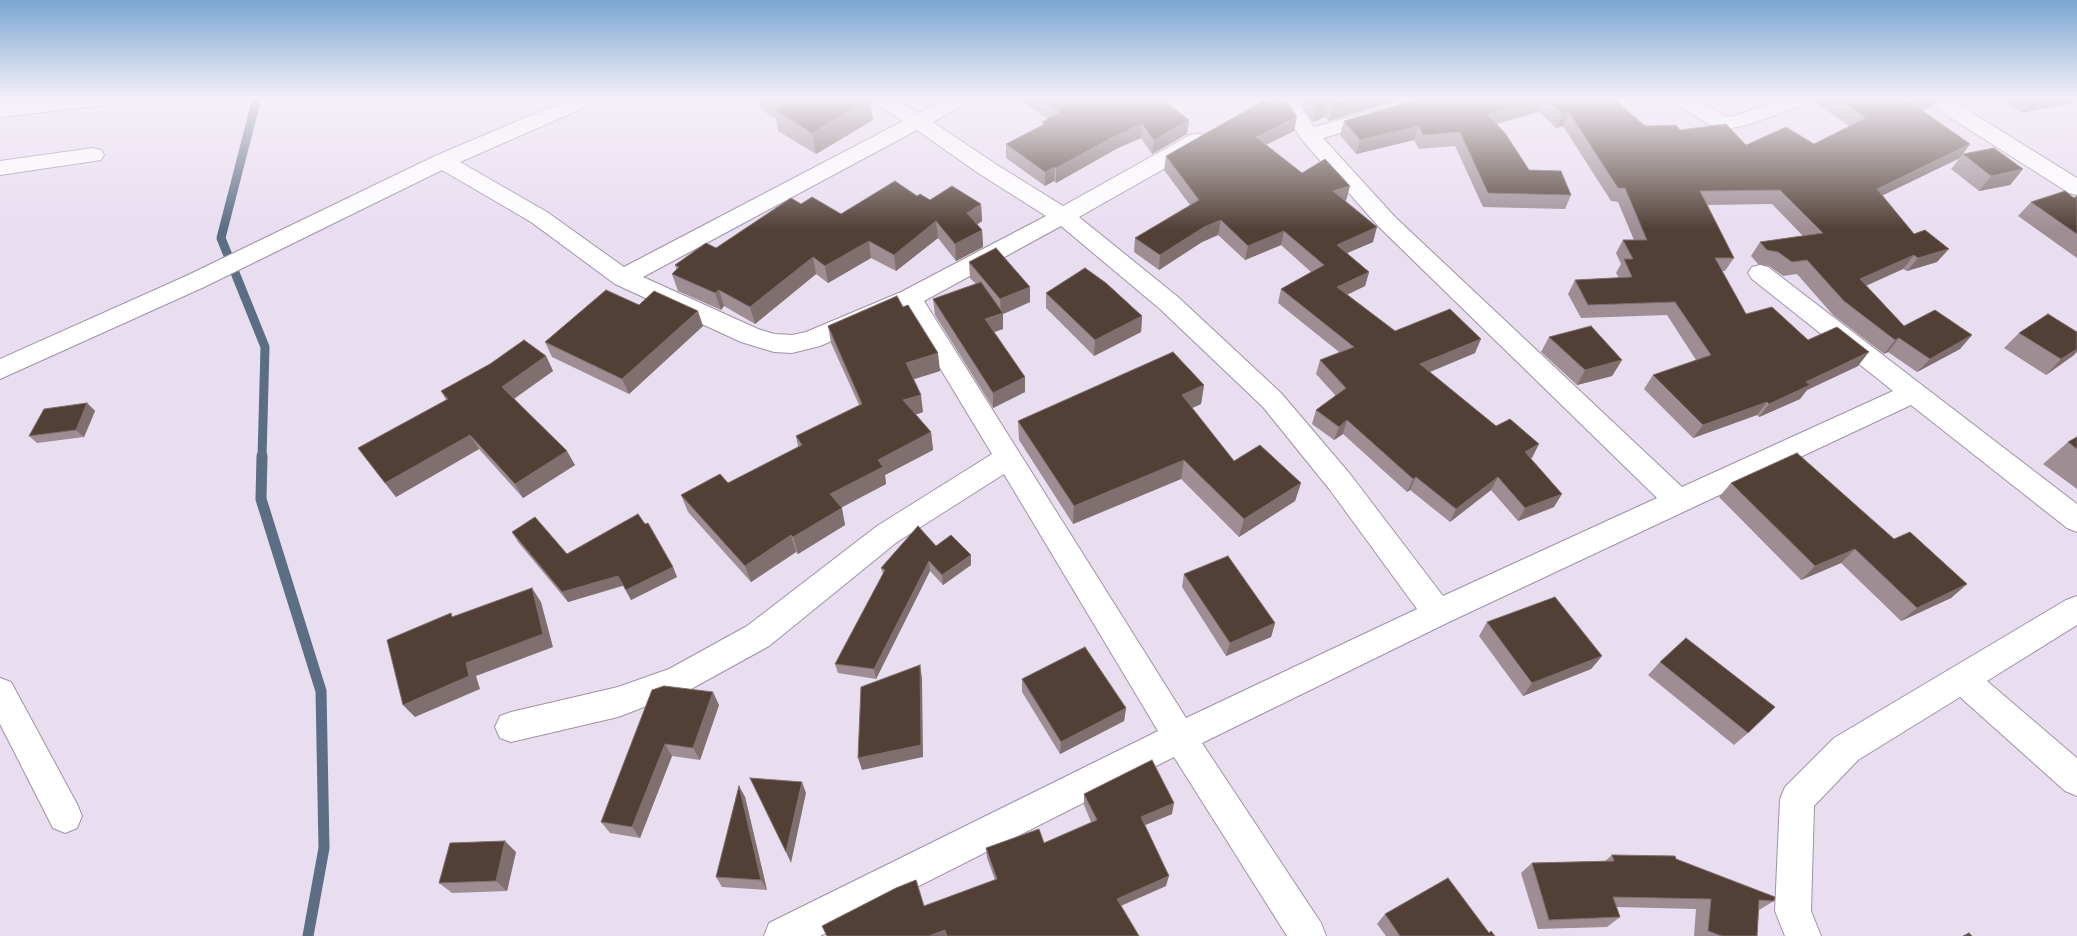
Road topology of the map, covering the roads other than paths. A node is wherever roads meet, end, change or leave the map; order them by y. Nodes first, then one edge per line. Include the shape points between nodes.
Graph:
1 (481, 142) edge
2 (882, 142) edge
3 (948, 142) edge
4 (1195, 142) edge
5 (1315, 142) edge
6 (2003, 142) edge
7 (93, 155) dead end
8 (443, 161) junction
9 (0, 168) edge
10 (2077, 188) edge
11 (1063, 216) junction
12 (1760, 273) dead end
13 (623, 278) junction
14 (910, 298) junction
15 (0, 370) edge
16 (1914, 392) junction
17 (1008, 457) junction
18 (1678, 501) junction
19 (2077, 520) edge
20 (2077, 609) edge
21 (1438, 613) junction
22 (1962, 679) junction
23 (0, 692) edge
24 (511, 728) dead end
25 (1180, 737) junction
26 (2077, 780) edge
27 (65, 816) dead end
28 (782, 936) edge
29 (1308, 936) edge
30 (1802, 936) edge

1 - 8 street
2 - 13 street
3 - 11 street
4 - 11 street
5 - 18 street via 1386,222
6 - 10 street
7 - 9 street
8 - 13 street via 539,217
8 - 15 street via 194,282
11 - 14 street
11 - 21 street via 1169,303 1272,400 1340,482
12 - 16 street
13 - 14 street via 750,336 774,343 811,340
14 - 17 street
16 - 18 street
16 - 19 street
17 - 24 street via 887,534 758,636 680,679 618,702
17 - 25 street
18 - 21 street
20 - 22 street
21 - 25 street
22 - 26 street
22 - 30 street via 1846,749 1797,799 1793,911
23 - 27 street
25 - 28 street
25 - 29 street

